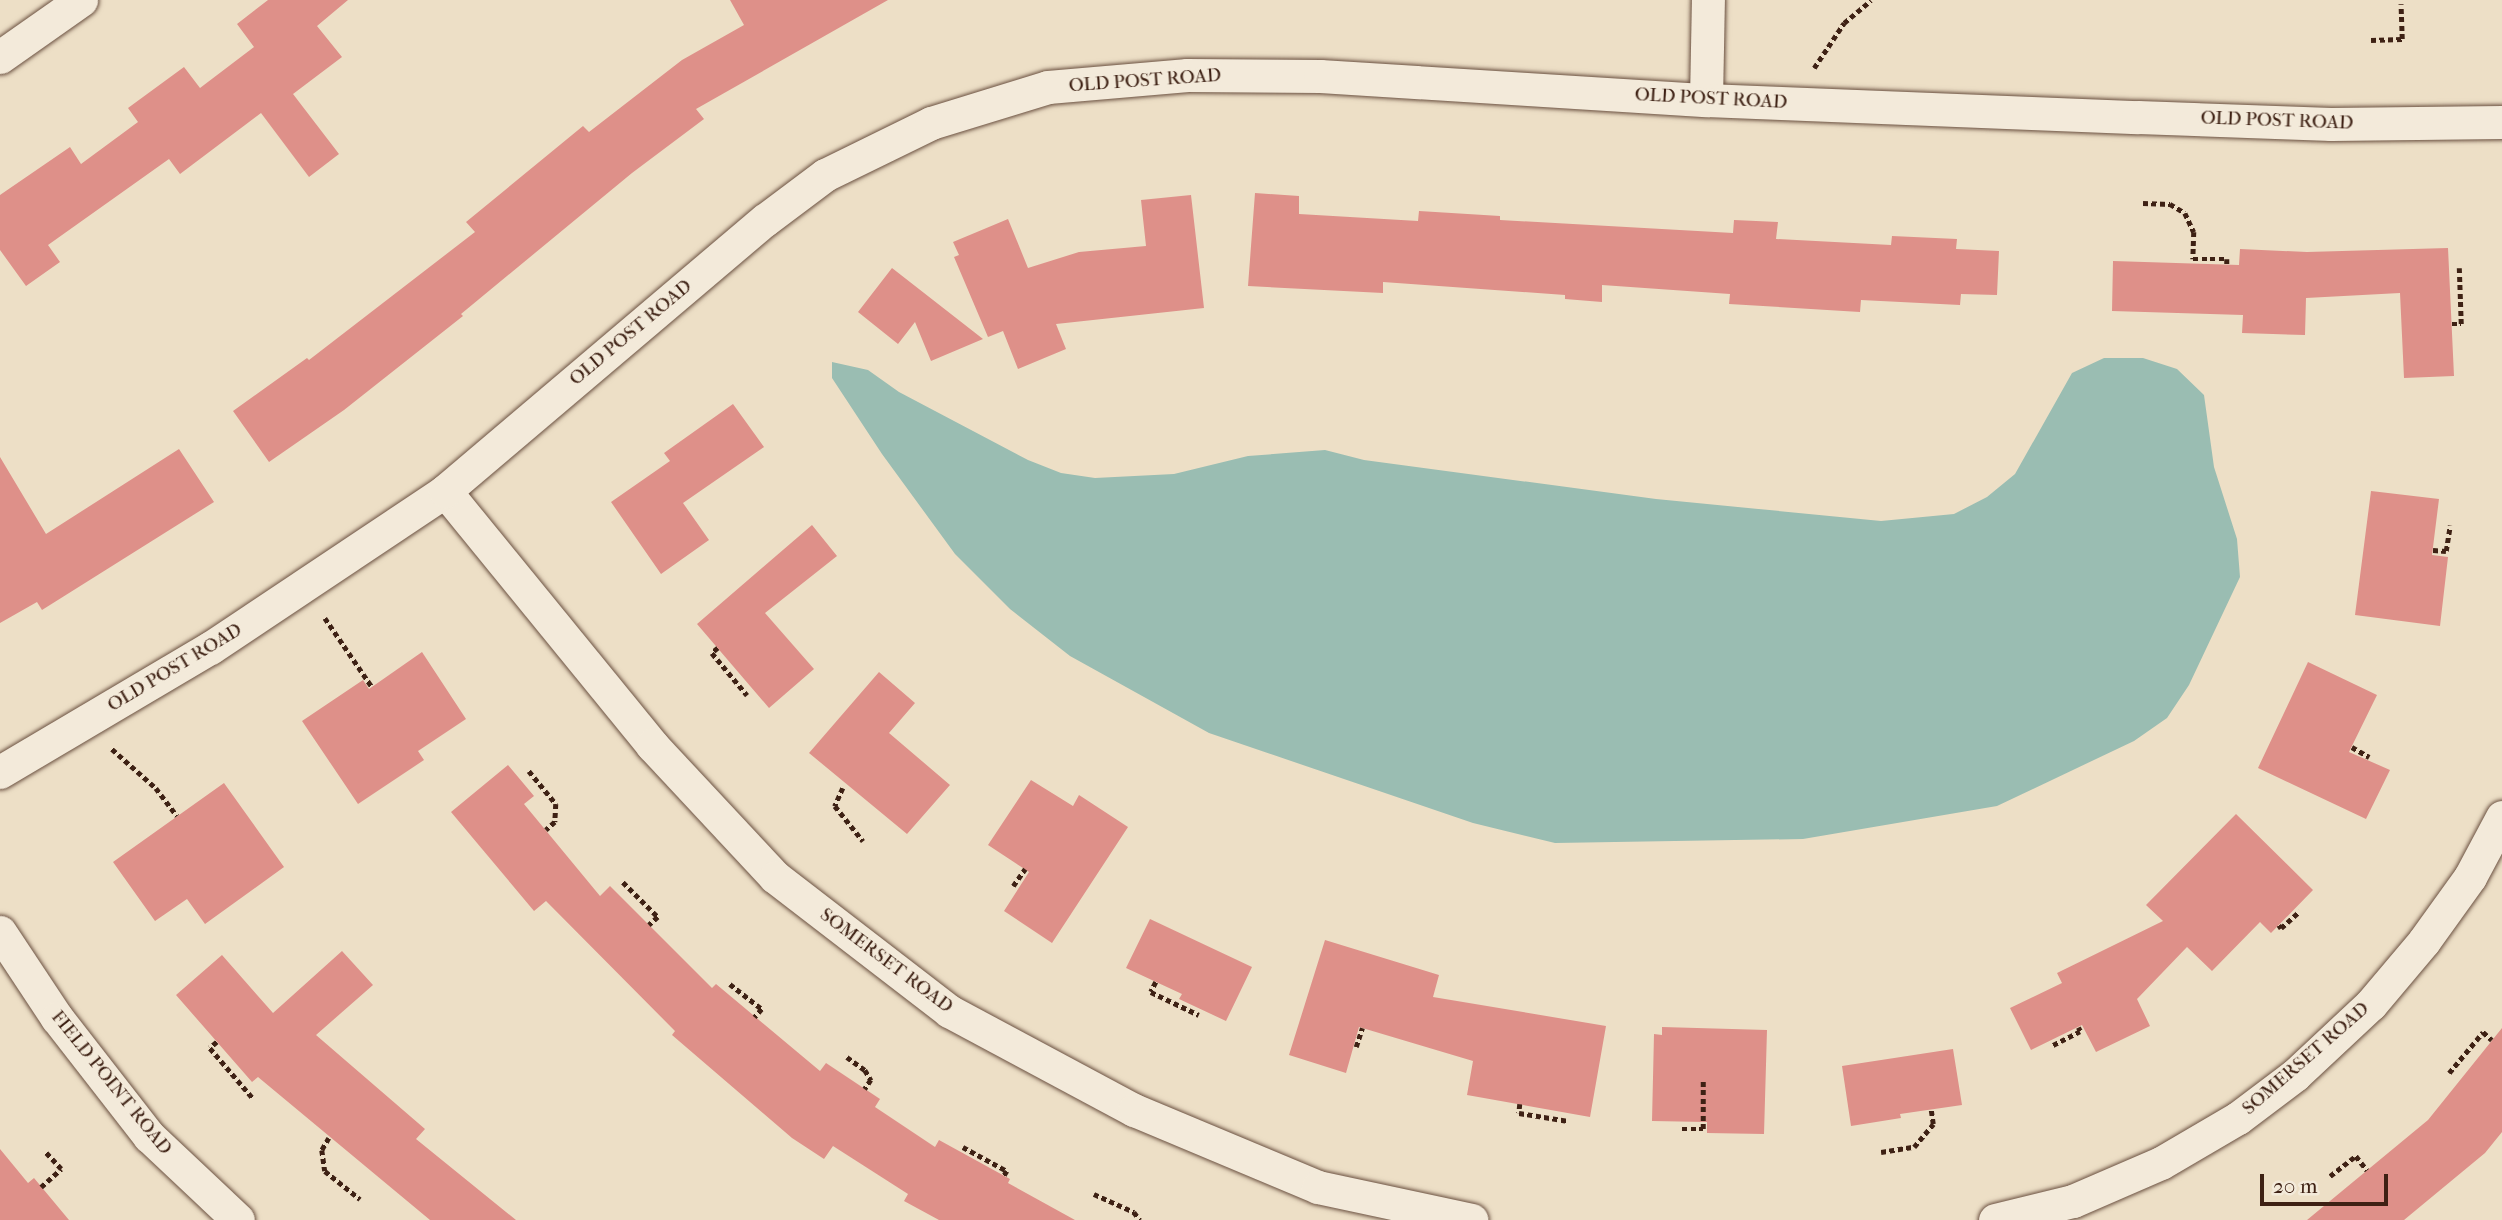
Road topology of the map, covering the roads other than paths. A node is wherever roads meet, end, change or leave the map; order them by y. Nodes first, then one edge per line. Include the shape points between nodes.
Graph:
1 (80, 0) edge
2 (1708, 0) edge
3 (0, 57) edge
4 (1706, 100) junction
5 (2502, 122) edge
6 (445, 491) junction
7 (0, 772) edge
8 (2502, 817) edge
9 (0, 932) edge
10 (238, 1220) edge
11 (1472, 1220) edge
12 (1995, 1220) edge

1 - 3 street
2 - 4 street
4 - 5 street, OLD POST ROAD via 2331,124
4 - 6 street, OLD POST ROAD via 1320,76 1187,75 1048,87 931,123 825,175 765,220
6 - 7 street, OLD POST ROAD via 210,648
6 - 11 street, SOMERSET ROAD via 652,745 775,877 949,1011 1133,1110 1318,1187
8 - 12 street, SOMERSET ROAD via 2470,877 2424,941 2371,1003 2295,1075 2238,1118 2161,1163 2073,1201
9 - 10 street, FIELD POINT ROAD via 57,1018 149,1136

